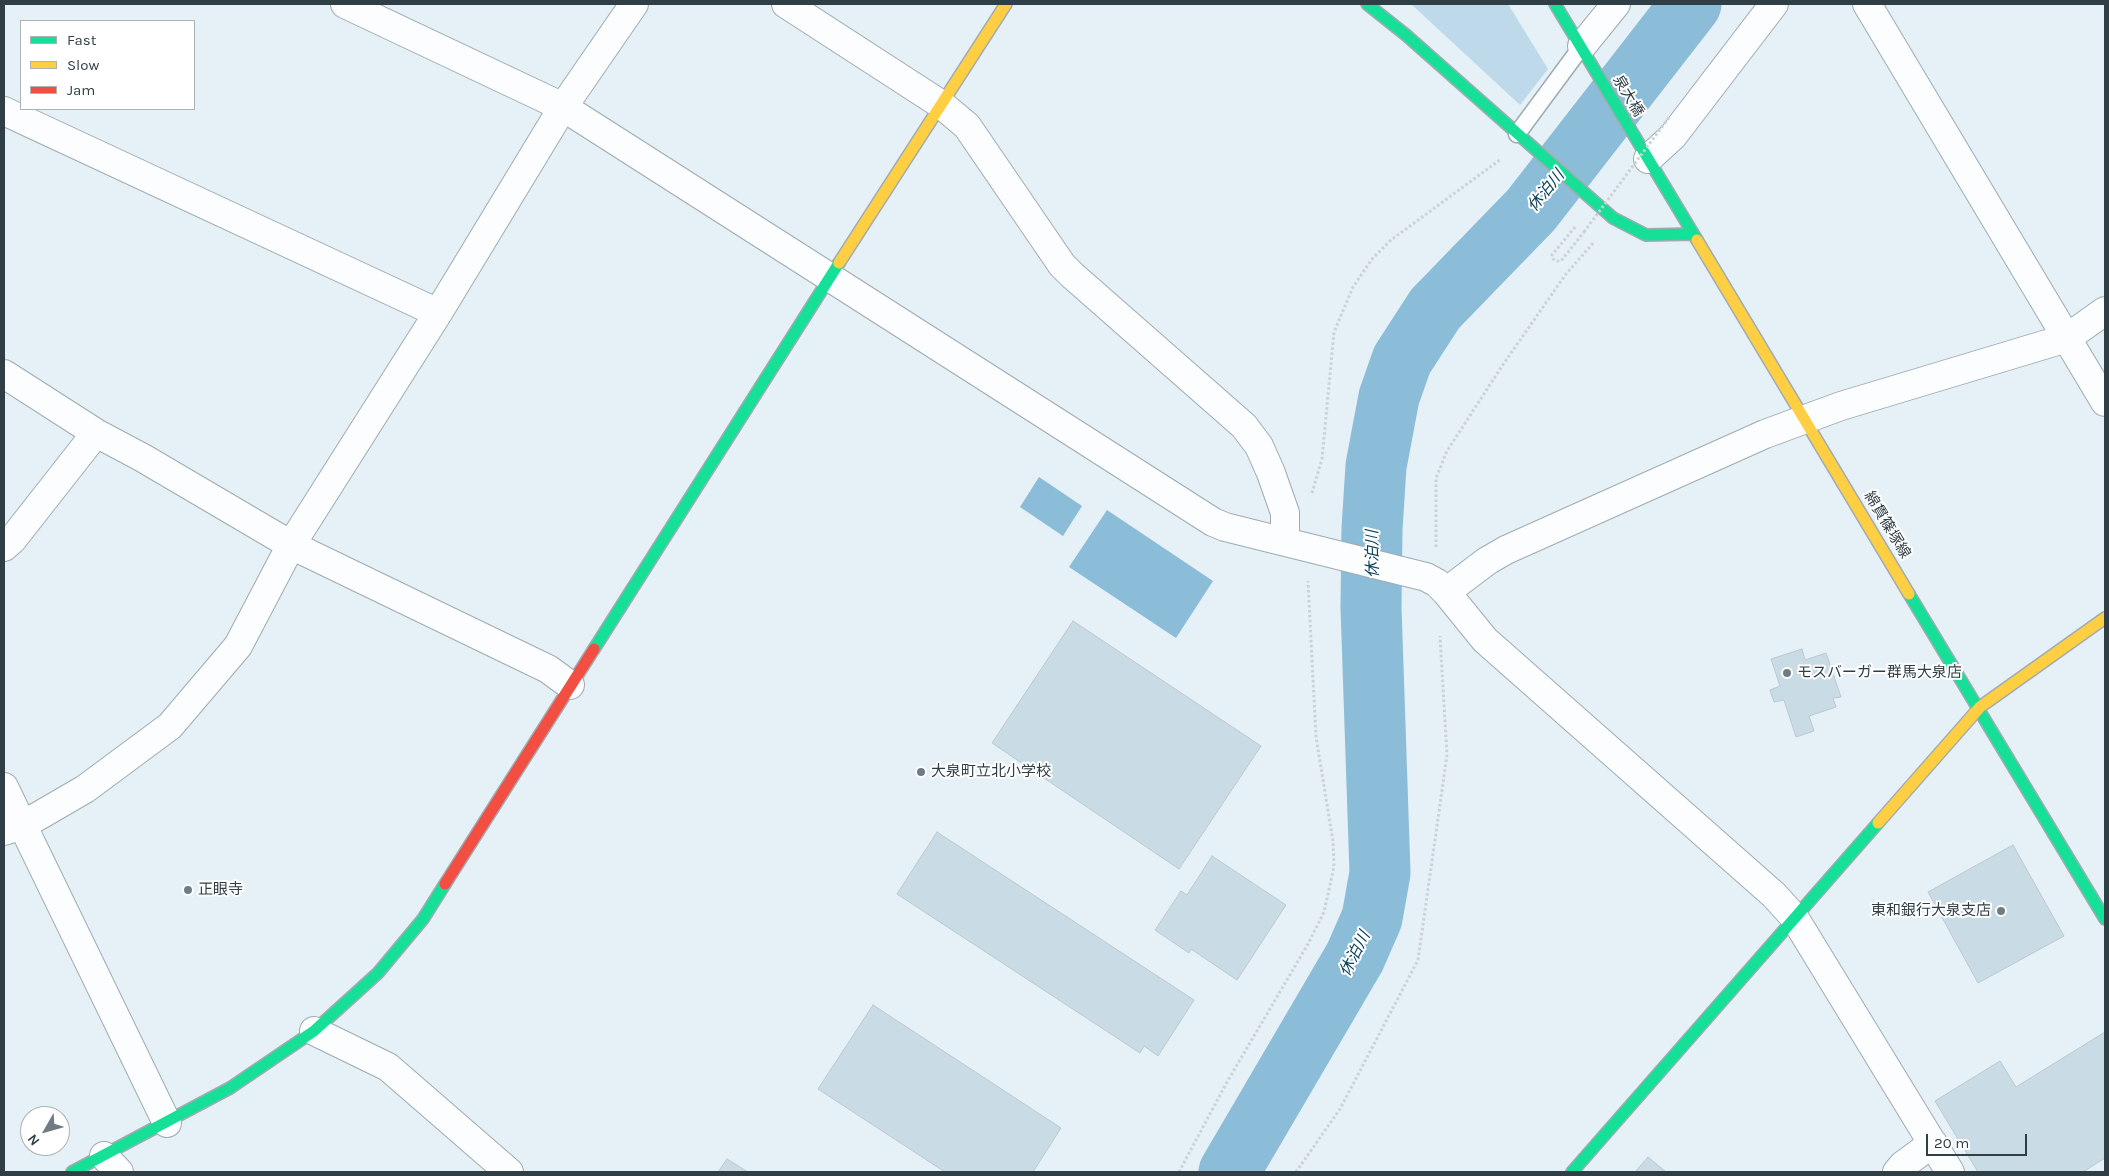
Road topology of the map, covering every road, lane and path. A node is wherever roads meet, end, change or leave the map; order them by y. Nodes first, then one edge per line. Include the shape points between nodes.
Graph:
1 (345, 4) edge
2 (634, 4) edge
3 (786, 4) edge
4 (1006, 4) edge
5 (1367, 4) edge
6 (1555, 4) edge
7 (1616, 4) edge
8 (1774, 4) edge
9 (1866, 4) edge
10 (1585, 53) junction
11 (942, 105) junction
12 (563, 107) junction
13 (4, 111) edge
14 (1670, 116) dead end
15 (1522, 139) junction
16 (1644, 154) junction
17 (1504, 155) dead end
18 (1612, 218) junction
19 (1576, 225) dead end
20 (1693, 234) junction
21 (830, 277) junction
22 (2105, 311) edge
23 (438, 313) junction
24 (2067, 338) junction
25 (4, 374) edge
26 (2105, 402) edge
27 (1805, 420) junction
28 (96, 433) junction
29 (1312, 494) dead end
30 (1285, 541) junction
31 (291, 545) junction
32 (4, 547) edge
33 (1308, 580) dead end
34 (1436, 584) junction
35 (2105, 618) edge
36 (1440, 631) dead end
37 (570, 685) junction
38 (1980, 707) junction
39 (4, 787) edge
40 (13, 828) edge
41 (1794, 917) junction
42 (2105, 919) edge
43 (314, 1031) junction
44 (167, 1123) junction
45 (1933, 1143) junction
46 (111, 1164) edge
47 (72, 1172) edge
48 (509, 1172) edge
49 (1178, 1172) edge
50 (1296, 1172) edge
51 (1572, 1172) edge
52 (1897, 1172) edge
53 (1950, 1172) edge

1 - 12 street
2 - 12 street
3 - 11 street
4 - 11 street
5 - 15 street
6 - 10 street
7 - 10 street
8 - 16 street via 1678,130
9 - 24 street
10 - 15 lane
10 - 16 street, 泉大橋
11 - 21 street
11 - 30 street via 967,126 1062,265 1244,426 1259,446 1274,481 1285,513
12 - 21 street
12 - 23 street
13 - 23 street
14 - 19 path, bridge via 1584,232 1561,261 1556,261 1552,255
15 - 18 street
16 - 20 street, 綿貫篠塚線
17 - 29 path via 1391,240 1372,259 1353,287 1334,332 1322,459
18 - 20 street via 1646,235
18 - 34 path via 1566,274 1448,451 1436,478
20 - 27 street, 綿貫篠塚線
21 - 30 street via 1213,522
21 - 37 street
22 - 24 street
23 - 31 street
24 - 26 street
24 - 27 street via 1841,406
25 - 28 street
27 - 34 street via 1764,434
27 - 38 street, 綿貫篠塚線
28 - 31 street
28 - 32 street
30 - 34 street
31 - 37 street via 548,669
31 - 40 street via 238,646 170,726 85,789
33 - 49 path via 1316,737 1333,841 1334,867 1324,912 1308,944
34 - 41 street via 1485,640 1774,895
35 - 38 street
36 - 50 path via 1447,755 1418,960 1340,1110
37 - 43 street via 423,919 378,973
38 - 41 street
38 - 42 street, 綿貫篠塚線
39 - 40 street
40 - 44 street
41 - 45 street
41 - 51 street
43 - 44 street via 230,1088
43 - 48 street via 388,1067
44 - 46 street
45 - 52 street
45 - 53 street
46 - 47 street

